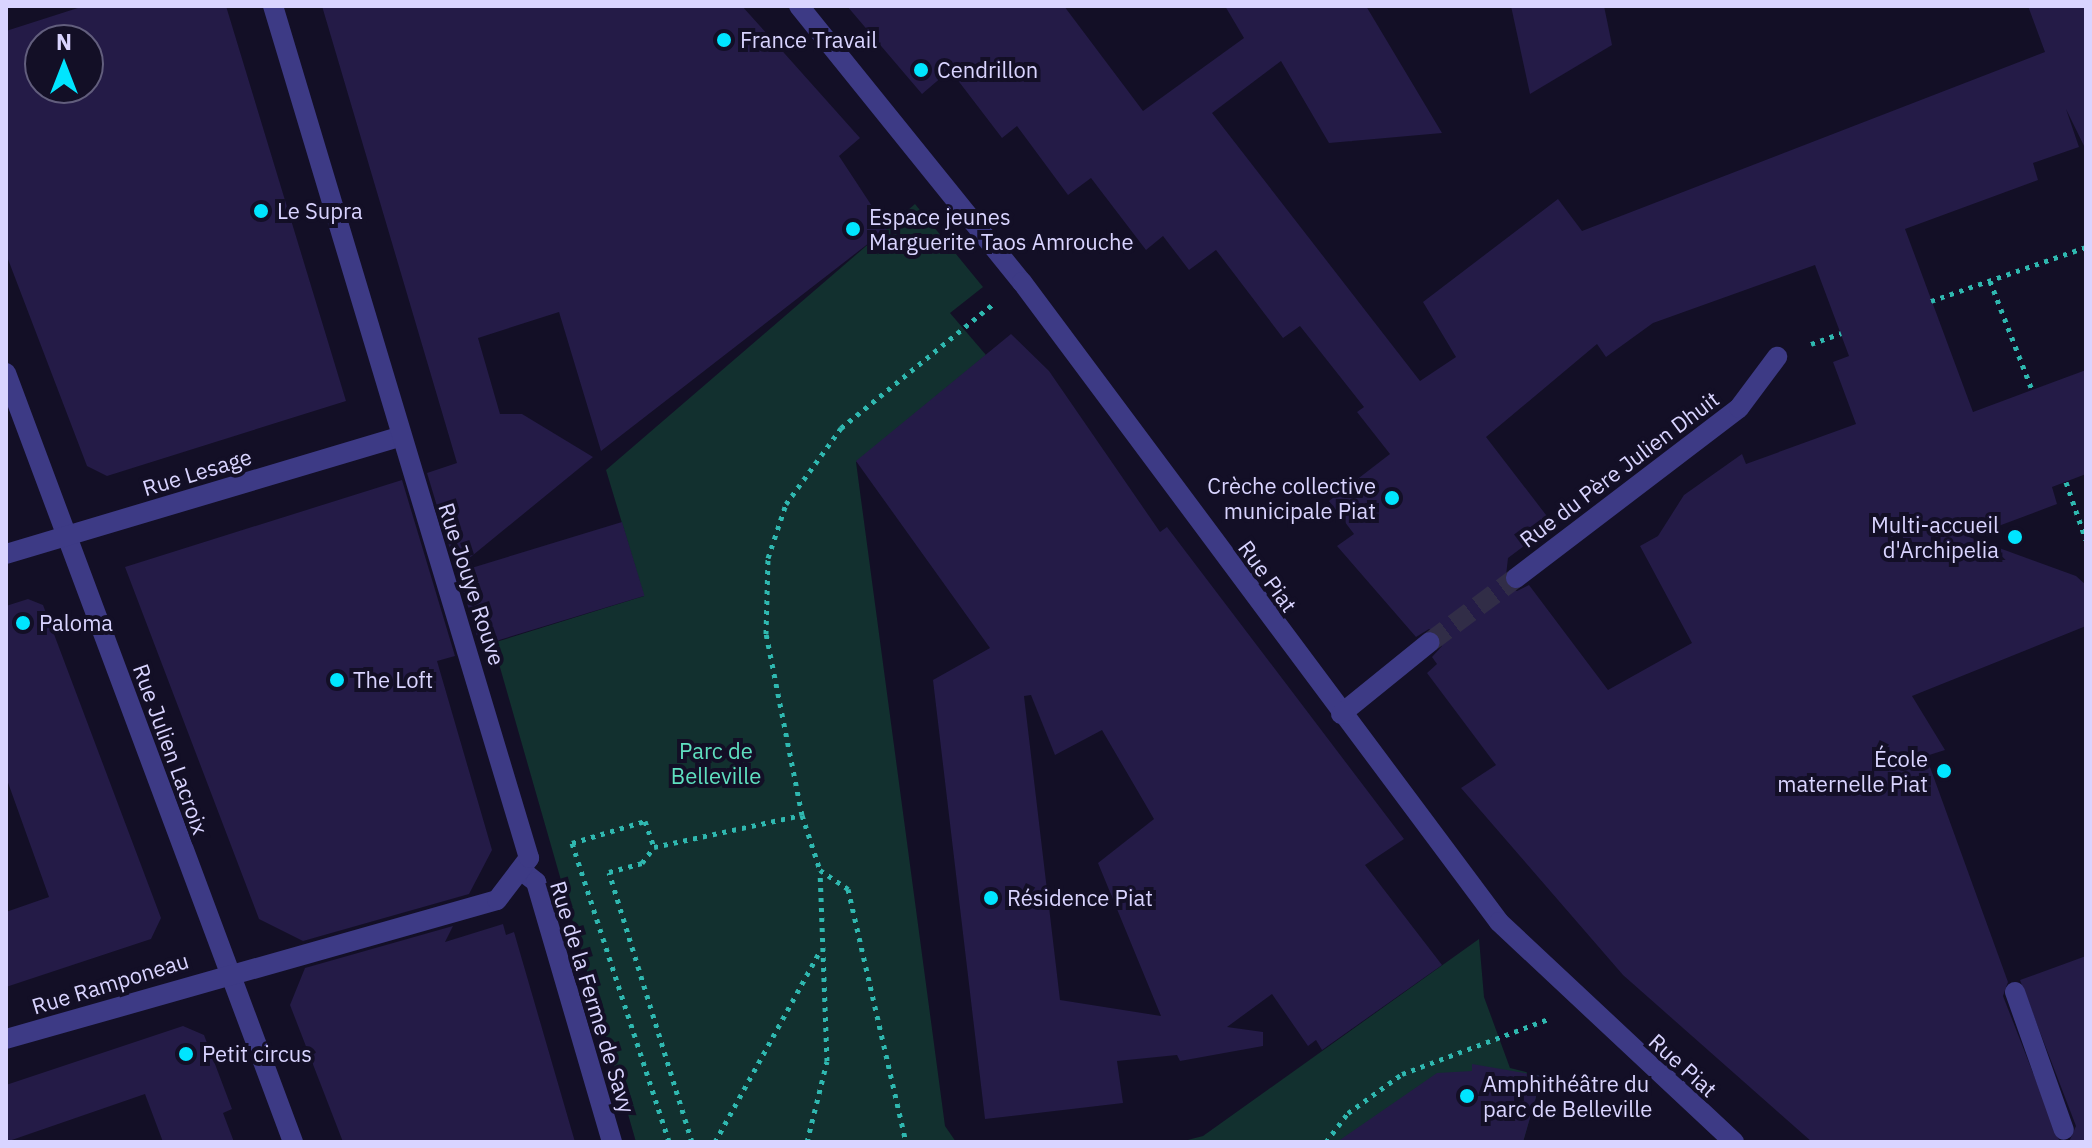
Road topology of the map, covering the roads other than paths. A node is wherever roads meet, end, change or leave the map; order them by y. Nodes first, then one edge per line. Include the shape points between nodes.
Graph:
1 (273, 6) edge
2 (799, 6) edge
3 (1777, 357) dead end
4 (6, 373) edge
5 (401, 436) junction
6 (67, 535) junction
7 (6, 554) edge
8 (1516, 578) tunnel mouth
9 (1430, 642) tunnel mouth
10 (1341, 714) junction
11 (522, 871) junction
12 (229, 973) junction
13 (2015, 992) dead end
14 (6, 1039) edge
15 (2064, 1130) dead end
16 (293, 1142) edge
17 (612, 1142) edge
18 (1734, 1142) edge

1 - 5 street, Rue Jouye Rouve
2 - 10 street, Rue Piat via 1012,269
3 - 8 street, Rue du Père Julien Dhuit via 1739,408
4 - 6 street, Rue Julien Lacroix
5 - 6 street, Rue Lesage
5 - 11 street, Rue Jouye Rouve via 529,841
6 - 7 street, Rue Lesage
6 - 12 street, Rue Julien Lacroix
9 - 10 street
10 - 18 street, Rue Piat via 1499,922
11 - 12 street via 497,900
11 - 17 street, Rue de la Ferme de Savy via 536,882
12 - 14 street, Rue Ramponeau
12 - 16 street, Rue Julien Lacroix
13 - 15 street

